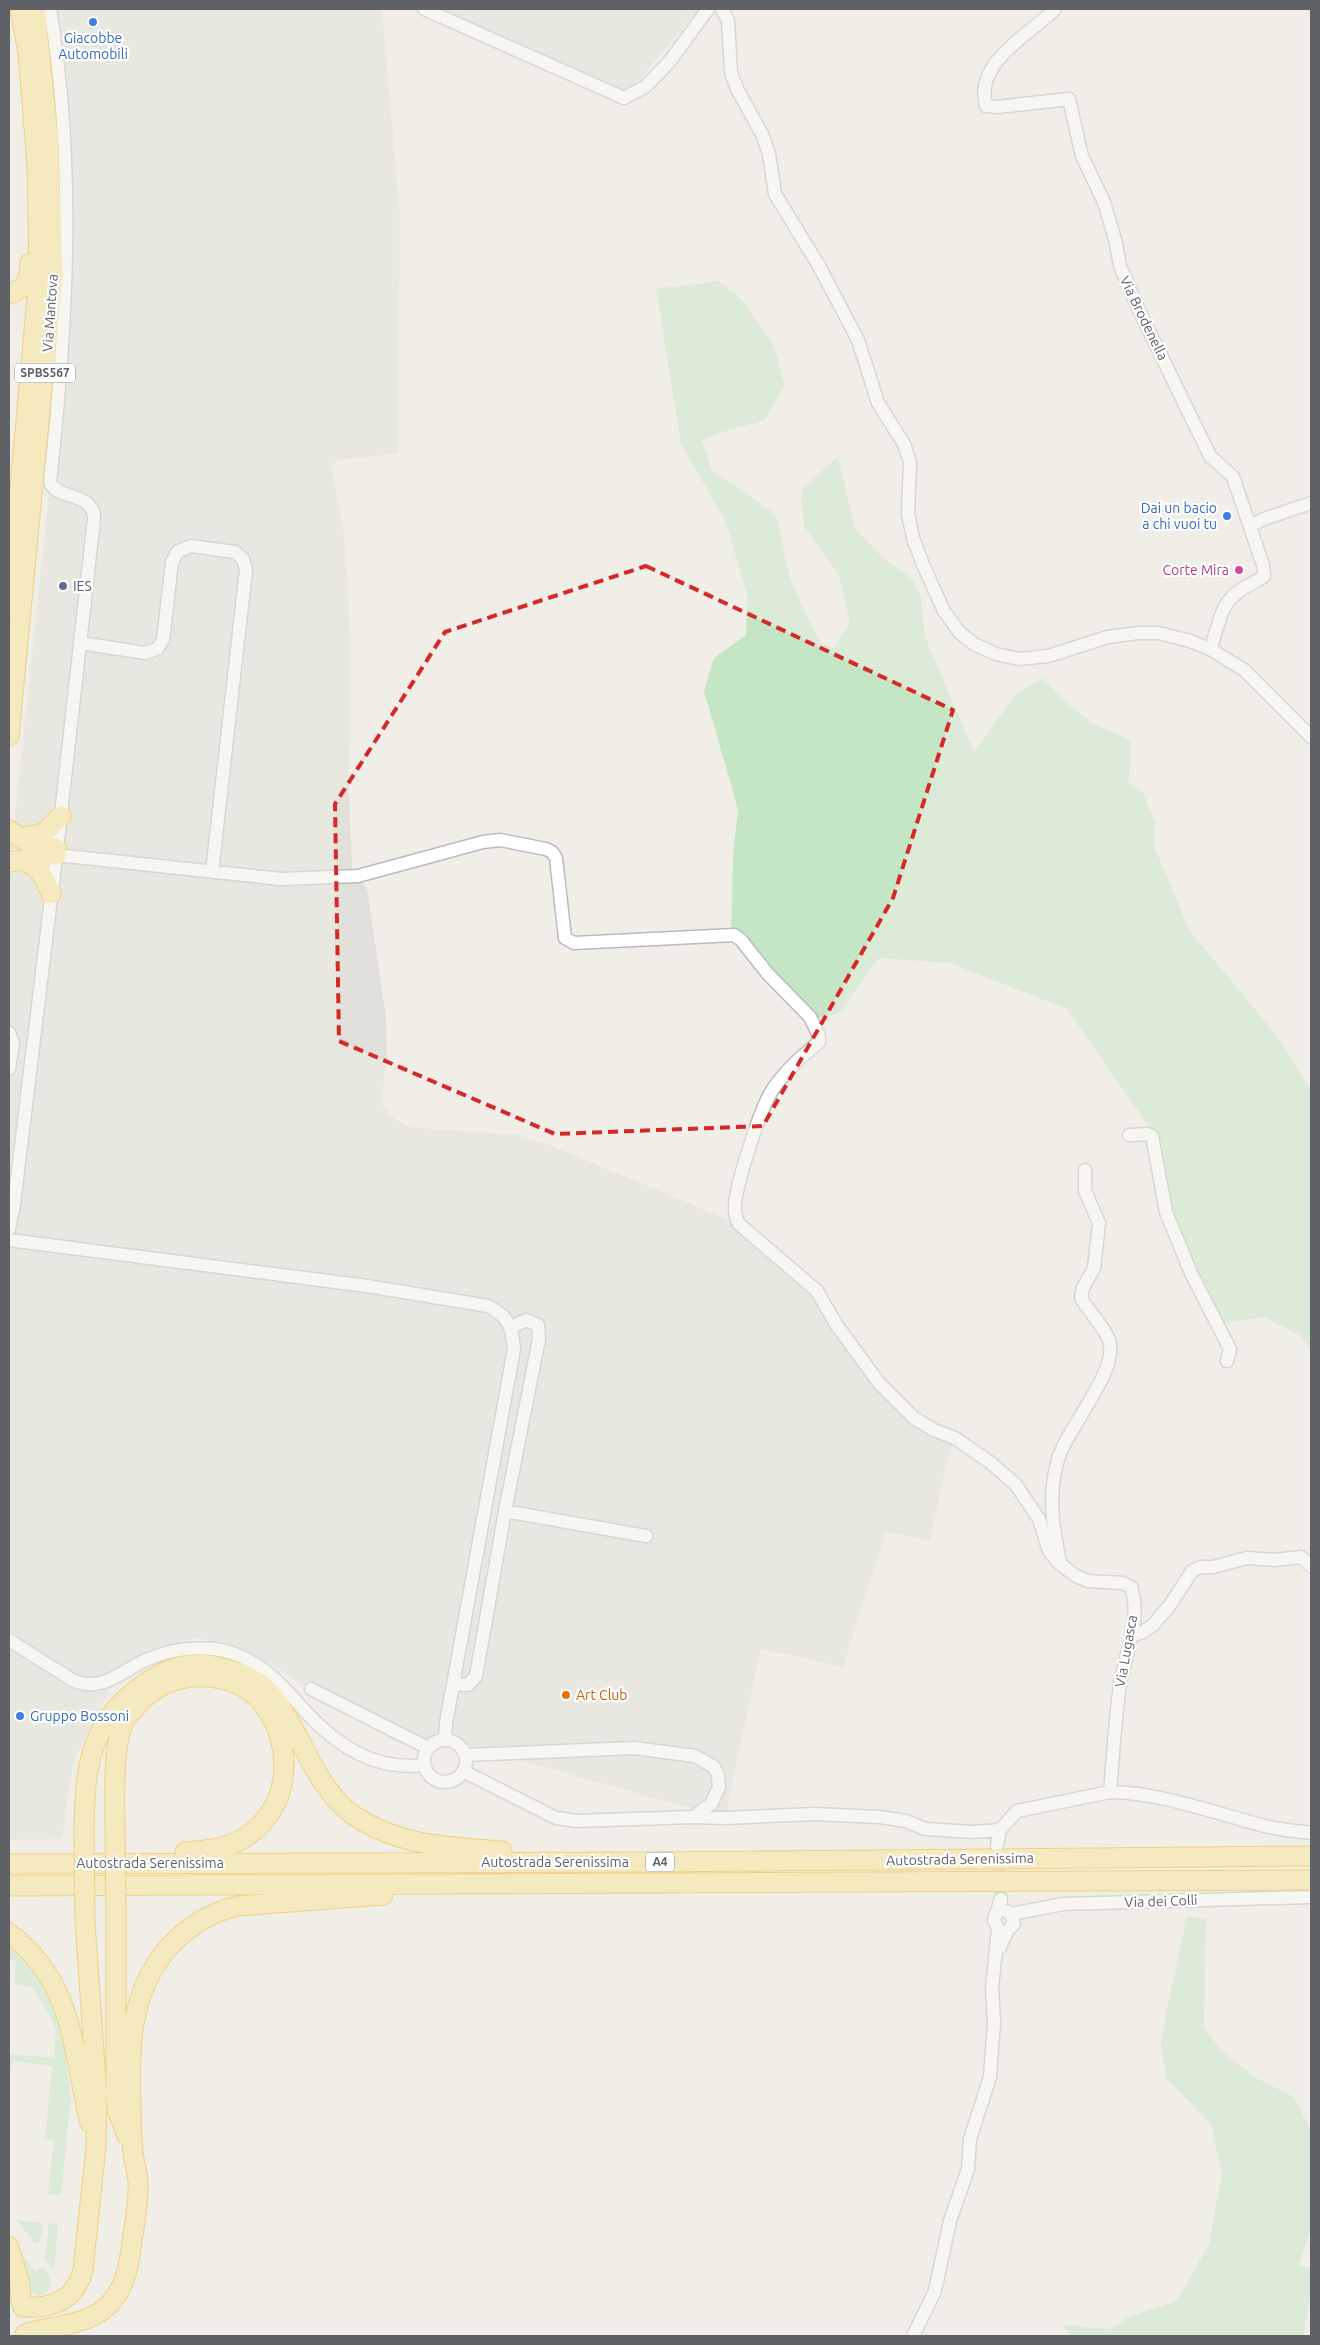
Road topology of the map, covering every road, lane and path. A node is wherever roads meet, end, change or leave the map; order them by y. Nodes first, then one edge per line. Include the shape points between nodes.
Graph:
1 (20, 9) edge
2 (35, 9) edge
3 (50, 9) edge
4 (424, 9) edge
5 (708, 9) edge
6 (722, 9) edge
7 (1055, 9) edge
8 (38, 190) junction
9 (9, 295) edge
10 (33, 344) junction
11 (1311, 503) edge
12 (1250, 526) junction
13 (9, 610) edge
14 (81, 643) junction
15 (1210, 649) junction
16 (9, 736) edge
17 (1311, 736) edge
18 (61, 816) junction
19 (14, 834) edge
20 (57, 852) junction
21 (17, 862) edge
22 (212, 872) junction
23 (51, 894) junction
24 (9, 1033) edge
25 (9, 1069) edge
26 (1129, 1135) dead end
27 (1085, 1170) dead end
28 (9, 1229) edge
29 (9, 1240) edge
30 (512, 1327) junction
31 (1227, 1361) dead end
32 (505, 1511) junction
33 (646, 1536) dead end
34 (1060, 1564) junction
35 (1311, 1566) edge
36 (1132, 1634) junction
37 (9, 1640) edge
38 (453, 1684) junction
39 (311, 1689) dead end
40 (445, 1740) junction
41 (428, 1748) junction
42 (465, 1755) junction
43 (424, 1765) junction
44 (463, 1771) junction
45 (1110, 1792) junction
46 (693, 1817) junction
47 (1000, 1830) junction
48 (1311, 1833) edge
49 (998, 1846) tunnel mouth
50 (1311, 1856) edge
51 (650, 1862) junction
52 (70, 1863) junction
53 (9, 1864) edge
54 (1311, 1880) edge
55 (519, 1884) junction
56 (9, 1886) edge
57 (1311, 1897) edge
58 (9, 1933) edge
59 (96, 2146) junction
60 (132, 2151) junction
61 (9, 2247) edge
62 (17, 2299) edge
63 (29, 2335) edge
64 (913, 2336) edge

1 - 8 highway, Via Mantova / SPBS567 via 28,53
2 - 16 highway, Via Mantova / SPBS567 via 48,135 53,274
3 - 14 street via 62,129 66,235 65,319 50,482 54,489 89,505 94,514
4 - 5 street via 624,98 646,86 670,61
6 - 15 street via 728,21 731,72 736,89 762,134 769,154 775,194 819,266 858,340 878,403 904,444 910,462 908,514 913,538 944,611 960,633 996,654 1018,659 1048,656 1108,637 1138,633 1159,633
7 - 12 street, Via Brodenella via 1000,57 987,75 982,93 986,106 1069,99 1082,156 1104,202 1120,266 1136,306 1210,456 1233,477
8 - 9 highway via 30,233 27,284
8 - 10 highway, Via Mantova / SPBS567 via 39,274
9 - 10 highway via 29,309
10 - 13 highway, Via Mantova / SPBS567
11 - 12 street
12 - 15 street, Via Brodenella via 1264,576 1229,600 1221,612
14 - 18 street
14 - 22 street via 145,652 157,649 163,640 172,562 178,551 191,546 236,552 243,558 246,570
15 - 17 street via 1244,670
18 - 19 highway via 44,833
18 - 20 street
19 - 20 highway
20 - 21 highway
20 - 22 street
20 - 23 street
21 - 23 highway via 34,866 43,876
22 - 34 street via 281,879 358,876 500,840 552,852 558,864 565,938 568,941 734,935 741,940 768,974 810,1017 819,1042 798,1059 773,1089 764,1106 738,1191 735,1209 739,1224 817,1291 836,1324 879,1383 914,1418 956,1438 1016,1485 1039,1519 1049,1551
23 - 28 street
24 - 25 street via 13,1043
26 - 31 street via 1152,1136 1166,1212 1191,1273 1230,1349
27 - 34 street via 1085,1190 1099,1223 1094,1268 1081,1298 1109,1340 1110,1357 1097,1389 1063,1445 1057,1463 1051,1521
29 - 30 street via 367,1286 488,1306 502,1314
30 - 32 street via 526,1320 538,1325 539,1340
30 - 38 street via 514,1349
32 - 33 street
32 - 38 street via 476,1676 468,1686
34 - 36 street, Via Lugasca via 1088,1582 1131,1587 1134,1595
35 - 36 street via 1301,1557 1247,1558 1201,1567 1192,1571 1153,1625 1141,1633
36 - 45 street, Via Lugasca via 1120,1684
37 - 43 street via 76,1682 84,1683 100,1684 146,1660 176,1650 208,1648 242,1656 267,1672 337,1742 388,1765 404,1768
38 - 40 street
39 - 41 street
40 - 41 street
40 - 42 street via 458,1744
41 - 43 street
42 - 44 street
42 - 46 street via 634,1748 695,1756 714,1767 719,1787 711,1804
43 - 44 street via 431,1777 445,1782 458,1777
44 - 46 street via 556,1818 577,1821
45 - 47 street via 1016,1811
45 - 48 street via 1136,1792 1266,1826
46 - 47 street via 814,1814 880,1817 906,1821 925,1829
47 - 49 street
50 - 51 highway, Autostrada Serenissima / A4
51 - 52 highway, Autostrada Serenissima / A4
51 - 59 highway, bridge via 448,1847 390,1835 351,1813 336,1798 268,1690 243,1674 214,1665 183,1665 156,1675 126,1697 97,1735 85,1788 86,1922 97,2095
52 - 53 highway, Autostrada Serenissima / A4
52 - 60 highway, bridge via 209,1850 244,1838 258,1827 275,1803 283,1786 285,1770 280,1738 261,1702 238,1685 211,1676 180,1679 157,1688 125,1719 118,1742 115,1828 116,1920 116,2100
54 - 55 highway, Autostrada Serenissima / A4
55 - 56 highway, Autostrada Serenissima / A4
55 - 60 highway via 238,1906 210,1915 186,1931 161,1956 141,1992 135,2012 130,2076
57 - 64 street, Via dei Colli via 1063,1904 1005,1921 992,1987 994,2022 990,2077 970,2139 968,2169 950,2221 935,2291
58 - 59 highway via 49,1974 61,1998
59 - 62 highway via 79,2286 59,2301 32,2307
60 - 63 highway via 138,2182 137,2204 130,2263 123,2283 111,2301 96,2314
61 - 62 highway via 20,2284
62 - 63 highway

